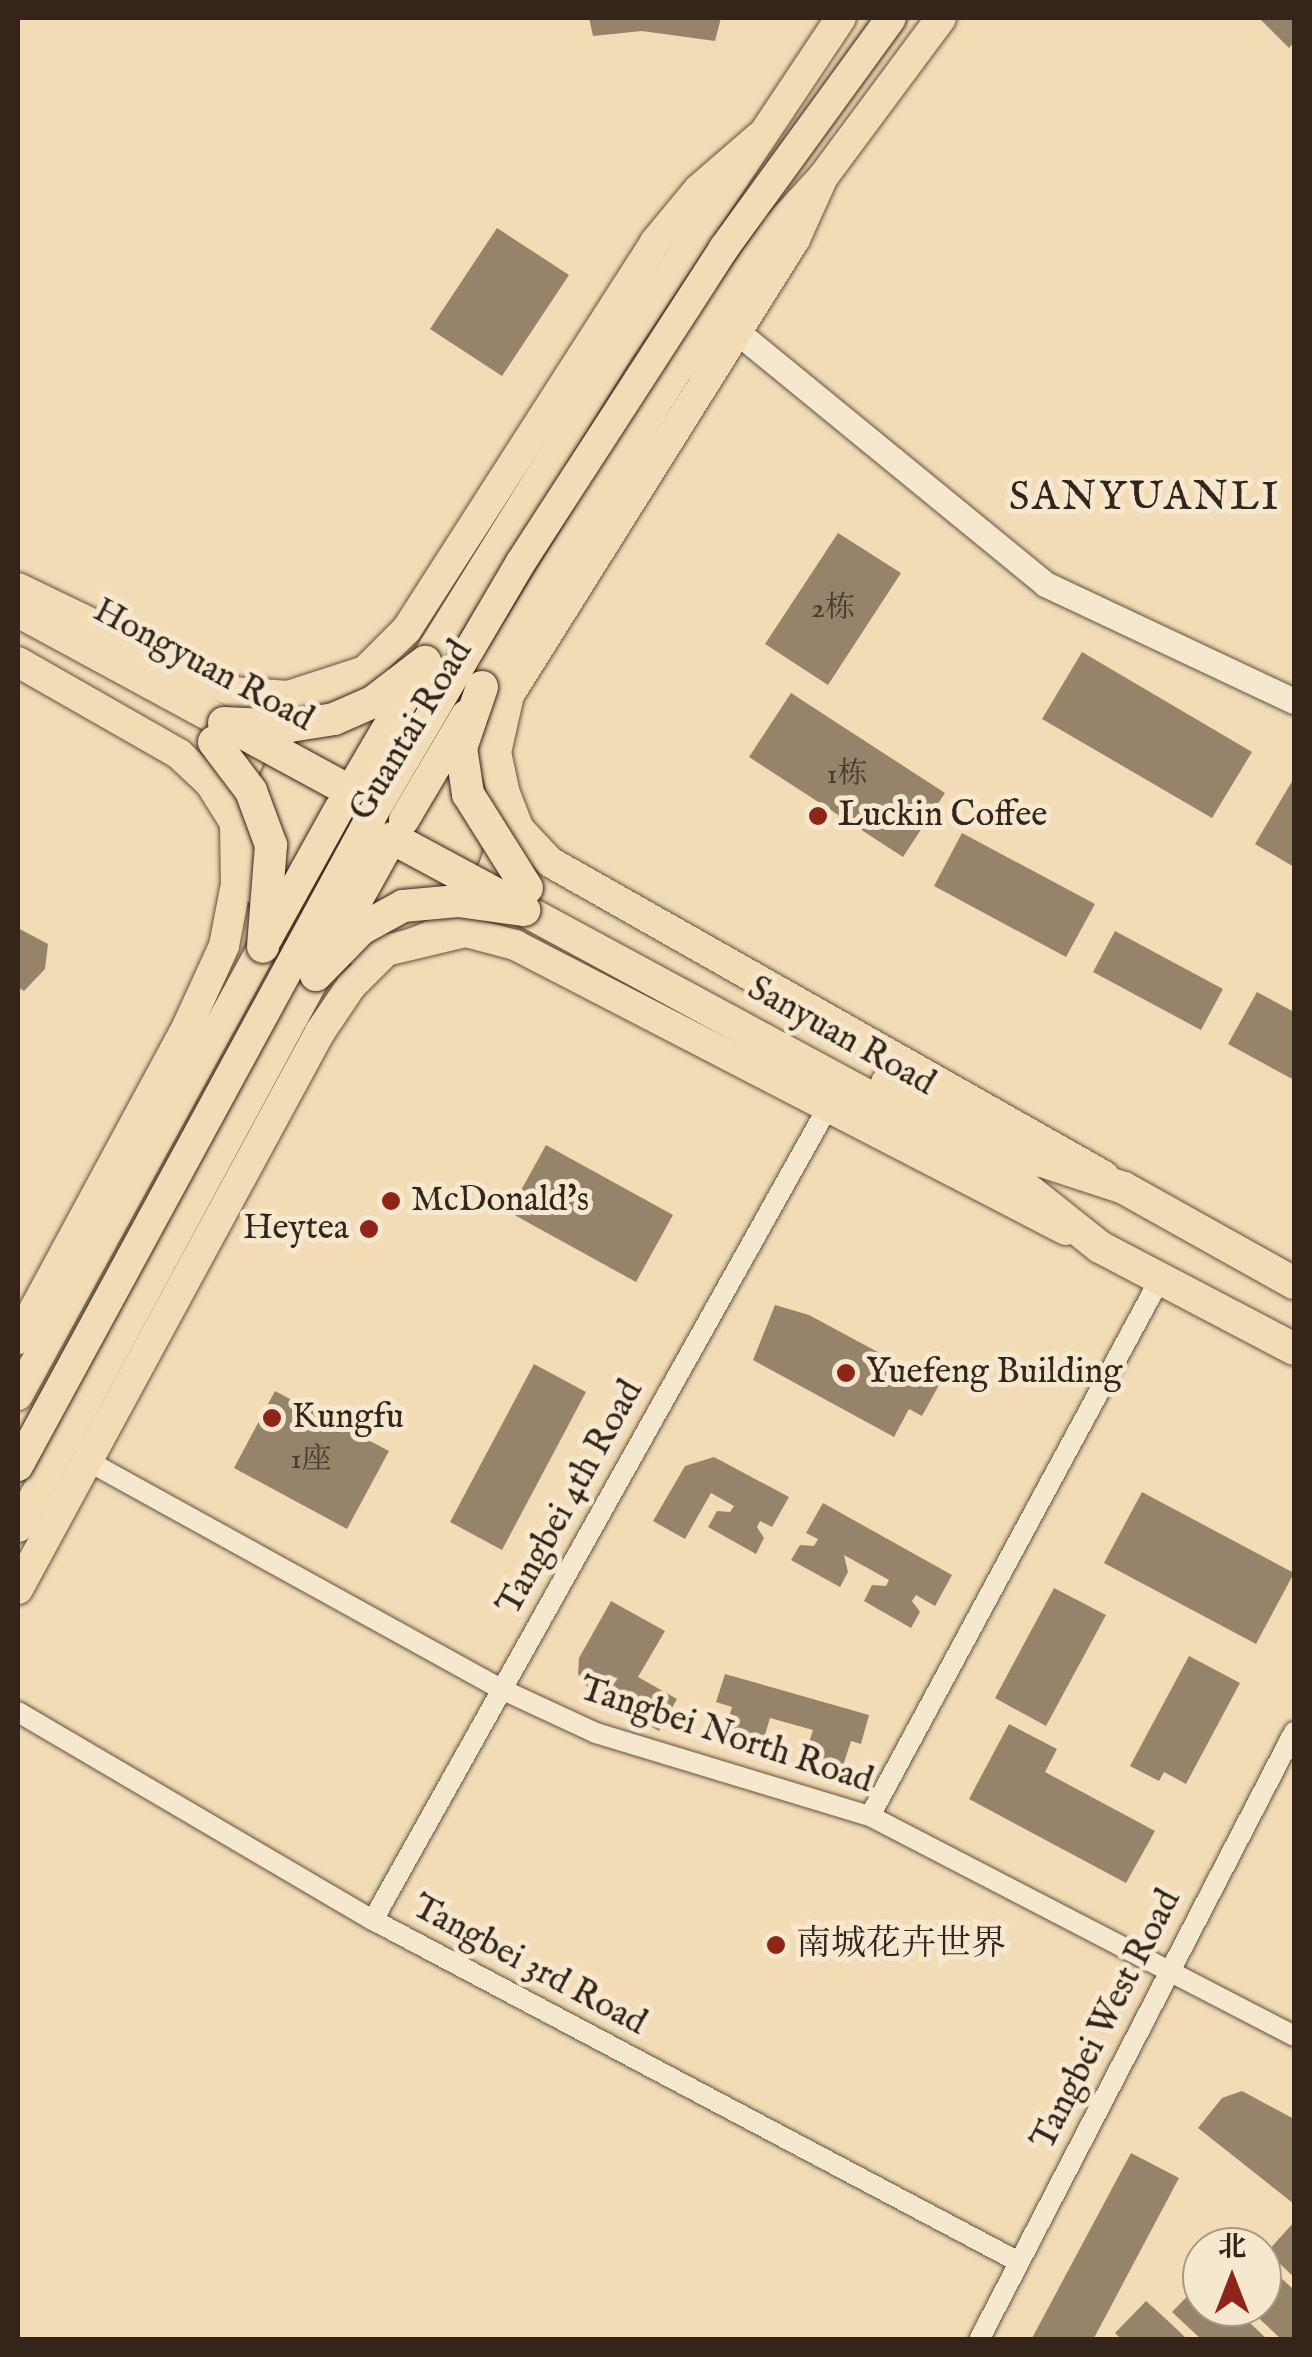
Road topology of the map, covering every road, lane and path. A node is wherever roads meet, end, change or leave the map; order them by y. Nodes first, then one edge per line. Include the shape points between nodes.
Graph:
1 (841, 18) edge
2 (891, 18) edge
3 (941, 18) edge
4 (760, 136) junction
5 (823, 177) junction
6 (735, 330) junction
7 (18, 588) edge
8 (18, 612) edge
9 (18, 637) edge
10 (18, 662) edge
11 (426, 662) junction
12 (334, 686) junction
13 (482, 686) junction
14 (1294, 702) edge
15 (219, 732) junction
16 (504, 790) junction
17 (344, 800) junction
18 (235, 823) junction
19 (398, 829) junction
20 (525, 899) junction
21 (427, 939) junction
22 (263, 947) junction
23 (316, 975) junction
24 (879, 1090) junction
25 (828, 1107) junction
26 (1124, 1188) junction
27 (1100, 1247) junction
28 (1160, 1278) junction
29 (1294, 1283) edge
30 (18, 1340) edge
31 (1294, 1350) edge
32 (18, 1395) edge
33 (88, 1461) junction
34 (18, 1466) edge
35 (18, 1527) edge
36 (18, 1589) edge
37 (501, 1689) junction
38 (18, 1712) edge
39 (1294, 1732) edge
40 (870, 1816) junction
41 (372, 1920) junction
42 (1168, 1968) junction
43 (1294, 2036) edge
44 (1018, 2262) junction
45 (979, 2340) edge

1 - 4 main road, Guantai Road
2 - 34 main road, bridge via 724,248 521,562 372,815
3 - 5 main road, Guantai Road
4 - 11 main road, Guantai Road
4 - 12 main road via 699,188 655,242 408,629 365,671
5 - 6 main road via 795,240
5 - 13 main road, Guantai Road via 777,226 676,372
6 - 14 street via 1045,584
6 - 16 main road via 509,695 496,752
7 - 12 main road via 233,692 288,696
8 - 15 highway, Hongyuan Road
9 - 15 highway, Hongyuan Road
10 - 18 main road via 180,754 210,783
11 - 15 highway, bridge via 373,702 334,718
11 - 17 main road, Guantai Road, bridge
12 - 16 main road via 379,682 422,692 448,707 488,749
12 - 18 main road via 293,705 260,737 240,778
13 - 19 main road, Guantai Road, bridge
13 - 20 highway, bridge via 461,748 468,794
15 - 17 highway, Hongyuan Road, bridge
15 - 22 highway, bridge via 252,791 271,844
16 - 21 main road via 505,836 491,878 464,914
16 - 26 main road via 519,829 550,862
17 - 19 highway, Sanyuan Road, bridge
17 - 22 main road, Guantai Road, bridge
18 - 21 main road via 266,903 300,932 340,948 370,950
18 - 30 main road via 236,884 224,946 180,1042
19 - 20 highway, Sanyuan Road, bridge
19 - 23 main road, Guantai Road, bridge
20 - 23 highway, bridge via 403,906 361,928
20 - 24 highway, Sanyuan Road
21 - 25 main road via 466,932 515,945
21 - 33 main road via 386,951 351,986 320,1032
22 - 32 main road, Guantai Road
23 - 35 main road, Guantai Road
24 - 26 highway, Sanyuan Road via 1042,1161
24 - 27 highway, Sanyuan Road via 1028,1189
25 - 27 main road
25 - 37 street, Tangbei 4th Road
26 - 29 highway, Sanyuan Road
27 - 28 highway, Sanyuan Road
28 - 31 highway, Sanyuan Road
28 - 40 street
33 - 36 main road
33 - 37 street, Tangbei North Road
37 - 40 street, Tangbei North Road via 596,1734
37 - 41 street, Tangbei 4th Road
38 - 41 street, Tangbei 3rd Road
39 - 42 street, Tangbei West Road
40 - 42 street, Tangbei North Road
41 - 44 street, Tangbei 3rd Road
42 - 43 street, Tangbei North Road
42 - 44 street, Tangbei West Road
44 - 45 street, Tangbei West Road

